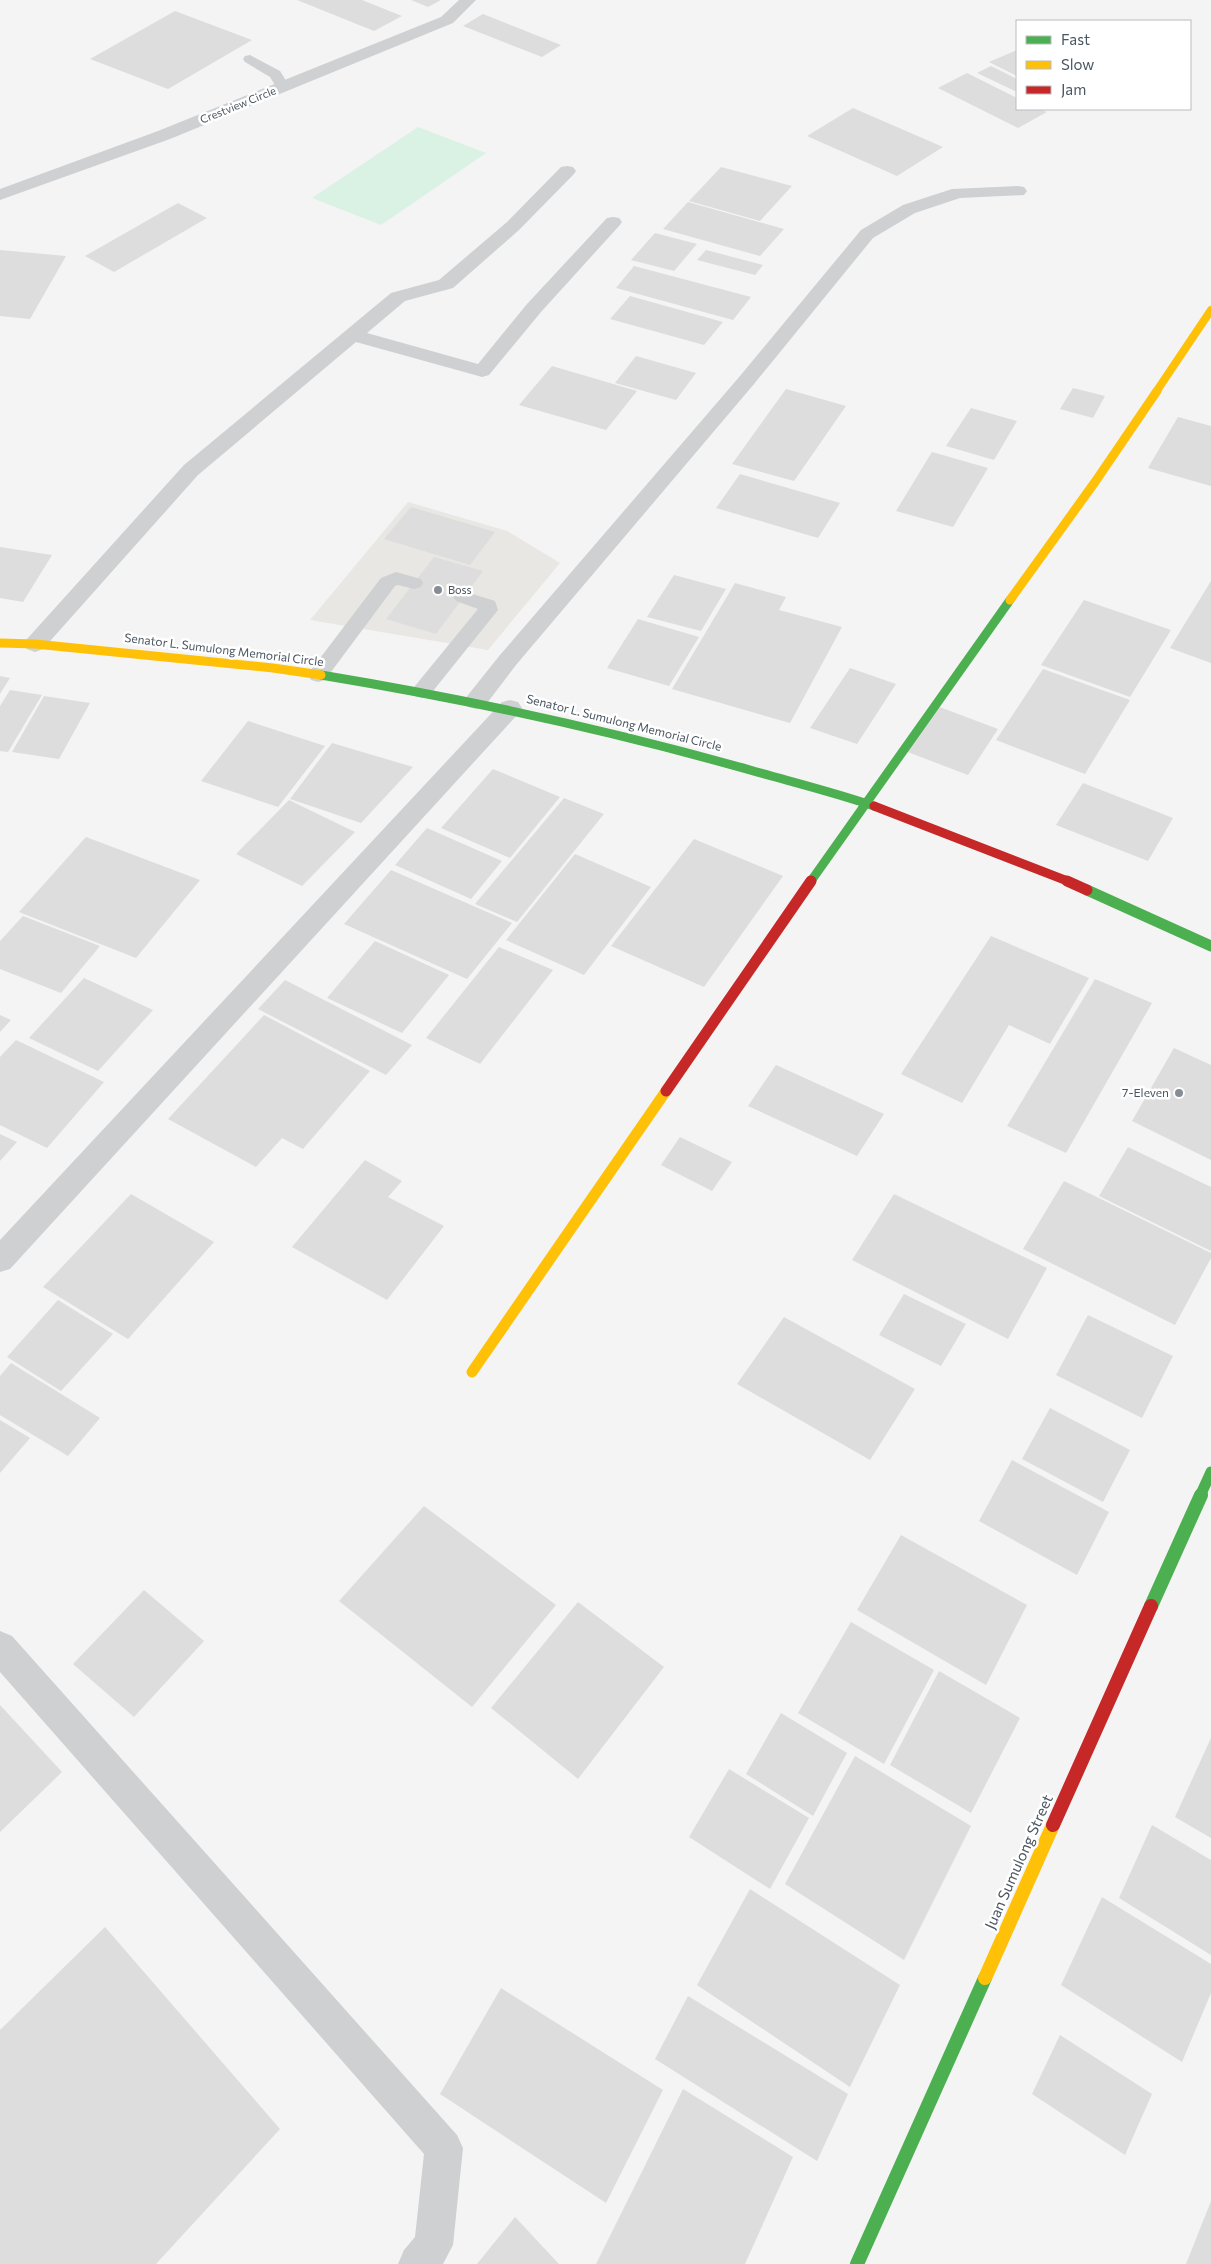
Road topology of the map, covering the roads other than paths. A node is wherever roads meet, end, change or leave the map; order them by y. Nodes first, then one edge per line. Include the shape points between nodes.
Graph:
1 (468, 0) edge
2 (250, 59) dead end
3 (283, 87) junction
4 (567, 171) dead end
5 (1018, 191) dead end
6 (0, 195) edge
7 (613, 222) dead end
8 (1211, 310) edge
9 (352, 335) junction
10 (414, 583) dead end
11 (463, 597) dead end
12 (0, 643) edge
13 (35, 644) junction
14 (318, 675) junction
15 (422, 691) junction
16 (476, 701) junction
17 (510, 708) junction
18 (865, 803) junction
19 (1211, 946) edge
20 (0, 1260) edge
21 (472, 1372) dead end
22 (1211, 1472) edge
23 (0, 1647) edge
24 (418, 2264) edge
25 (857, 2264) edge

1 - 3 street, Crestview Circle via 447,20
2 - 3 lane via 275,74
3 - 6 street, Crestview Circle via 164,136
4 - 9 street via 513,226 446,284 398,297
5 - 16 street via 958,193 909,209 867,234
7 - 9 street via 534,308 482,371
8 - 18 street via 1095,482
9 - 13 street via 191,470
10 - 14 lane via 396,578 388,582
11 - 15 lane via 488,605 488,610
12 - 13 street, Senator L. Sumulong Memorial Circle
13 - 14 street, Senator L. Sumulong Memorial Circle
14 - 15 street, Senator L. Sumulong Memorial Circle
15 - 16 street, Senator L. Sumulong Memorial Circle
16 - 17 street, Senator L. Sumulong Memorial Circle
17 - 18 street, Senator L. Sumulong Memorial Circle via 684,750
17 - 20 street
18 - 19 street, Senator L. Sumulong Memorial Circle via 1048,872
18 - 21 street
22 - 25 street, Juan Sumulong Street
23 - 24 street via 444,2148 434,2245

